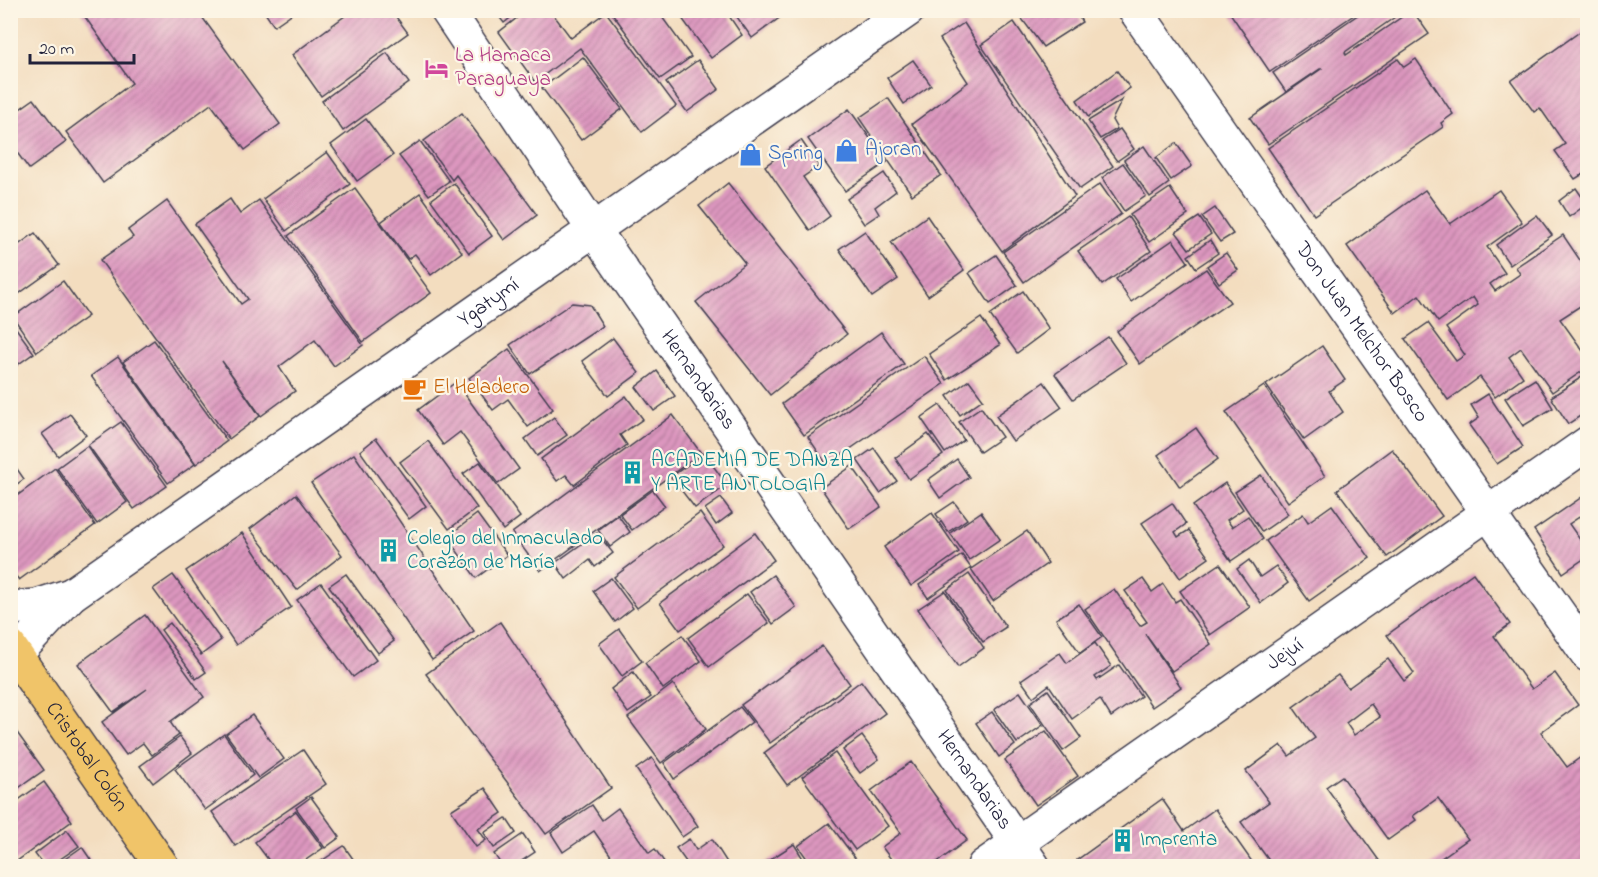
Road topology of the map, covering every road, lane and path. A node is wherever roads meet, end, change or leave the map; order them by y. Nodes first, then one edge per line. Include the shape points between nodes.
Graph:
1 (447, 10) edge
2 (908, 10) edge
3 (1135, 10) edge
4 (594, 230) junction
5 (1587, 443) edge
6 (1488, 513) junction
7 (71, 595) junction
8 (10, 609) edge
9 (12, 653) edge
10 (1587, 655) edge
11 (1025, 855) edge
12 (162, 867) edge
13 (984, 867) edge

1 - 4 street, Hernandarias
2 - 4 street, Ygatymí
3 - 6 street, Don Juan Melchor Bosco
4 - 7 street, Ygatymí
4 - 11 street, Hernandarias
5 - 6 street, Jejuí
6 - 10 street, Don Juan Melchor Bosco
6 - 11 street, Jejuí
7 - 8 street, Ygatymí via 37,606
7 - 9 street, Ygatymí
9 - 12 main road, Cristobal Colón
11 - 13 street, Jejuí

